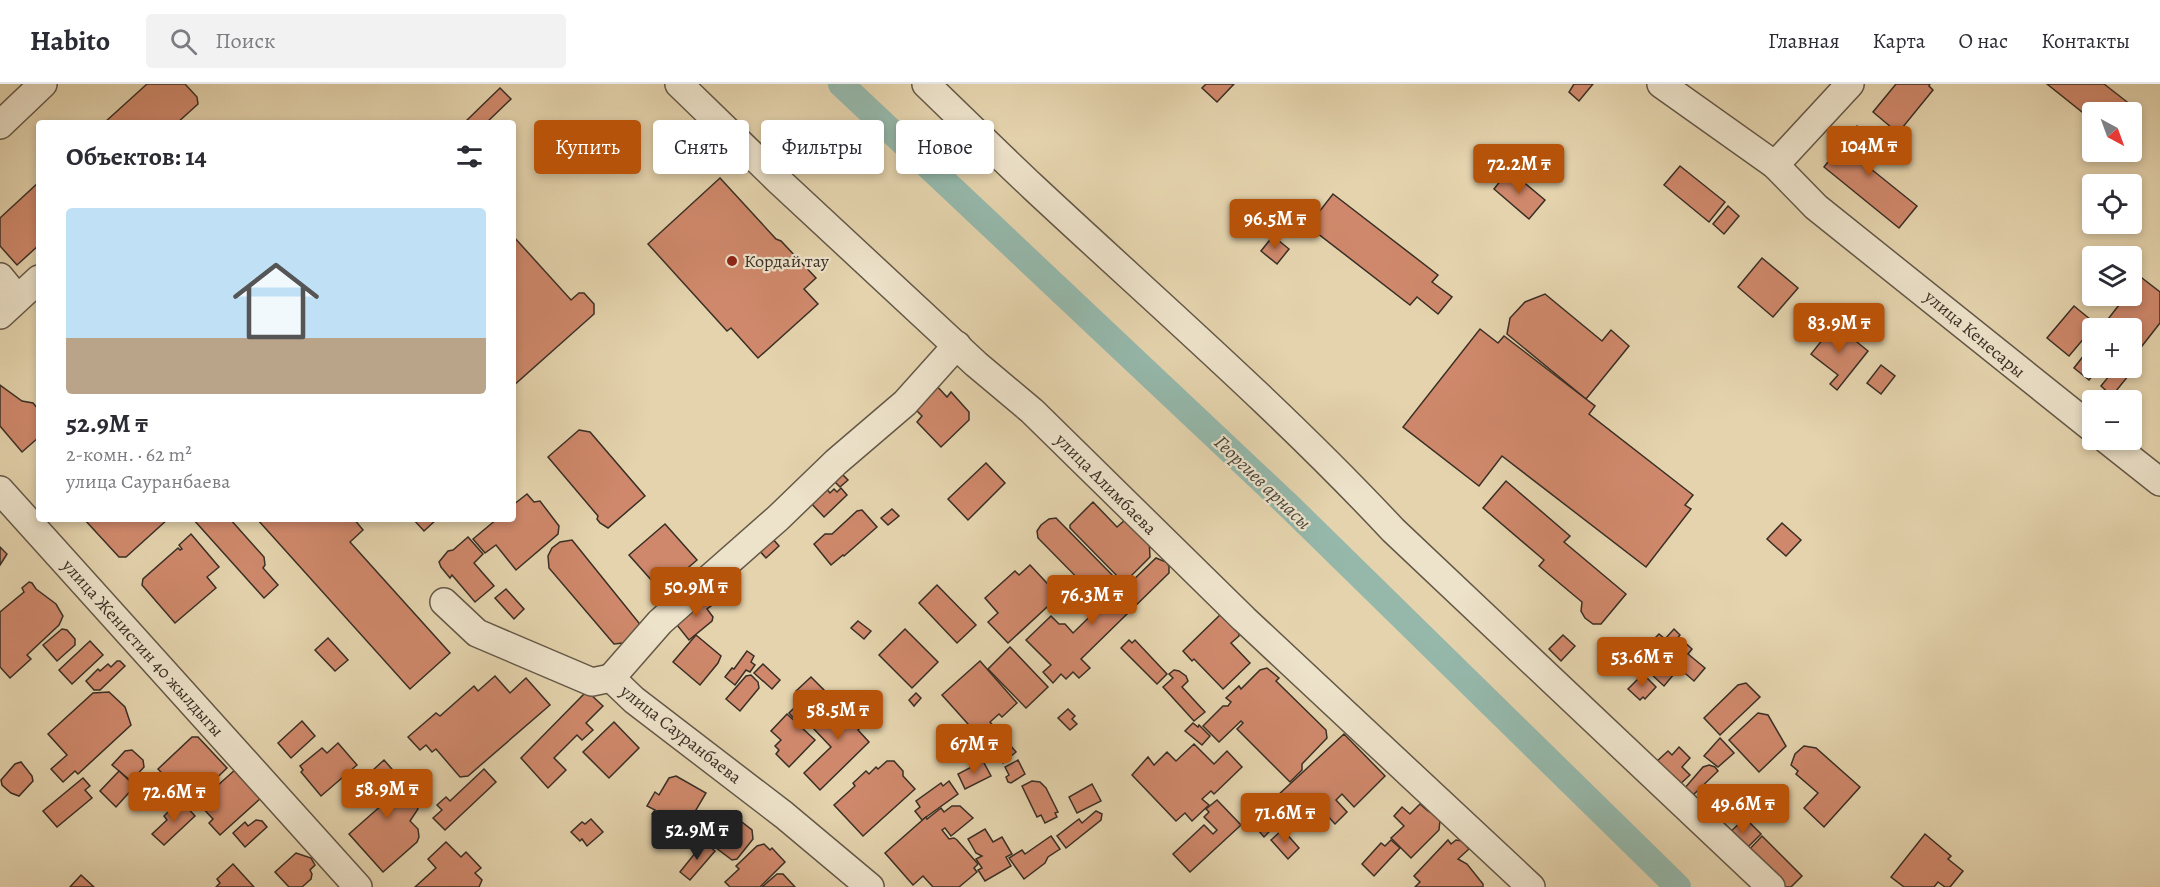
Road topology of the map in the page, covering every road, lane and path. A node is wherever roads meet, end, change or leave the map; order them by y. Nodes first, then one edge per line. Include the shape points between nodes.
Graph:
1 (43, 84) edge
2 (679, 84) edge
3 (926, 84) edge
4 (1661, 84) edge
5 (1850, 84) edge
6 (0, 125) edge
7 (1775, 165) junction
8 (0, 277) edge
9 (36, 282) edge
10 (9, 307) edge
11 (957, 345) junction
12 (2082, 420) edge
13 (2122, 450) edge
14 (2157, 474) edge
15 (0, 490) edge
16 (444, 602) dead end
17 (611, 678) junction
18 (358, 887) edge
19 (870, 887) edge
20 (1531, 887) edge
21 (1771, 887) edge

1 - 6 street
2 - 11 street, улица Алимбаева
3 - 21 street via 1256,391 1393,530
4 - 7 street, улица Кенесары
5 - 7 street
7 - 12 street, улица Кенесары via 1816,207
8 - 10 street
9 - 10 street
11 - 17 street via 905,403 660,622
11 - 20 street, улица Алимбаева via 1032,411 1244,619
13 - 14 street
15 - 18 street, улица Женистин 40 жылдыгы
16 - 17 street, улица Сауранбаева via 477,633 592,682
17 - 19 street, улица Сауранбаева

